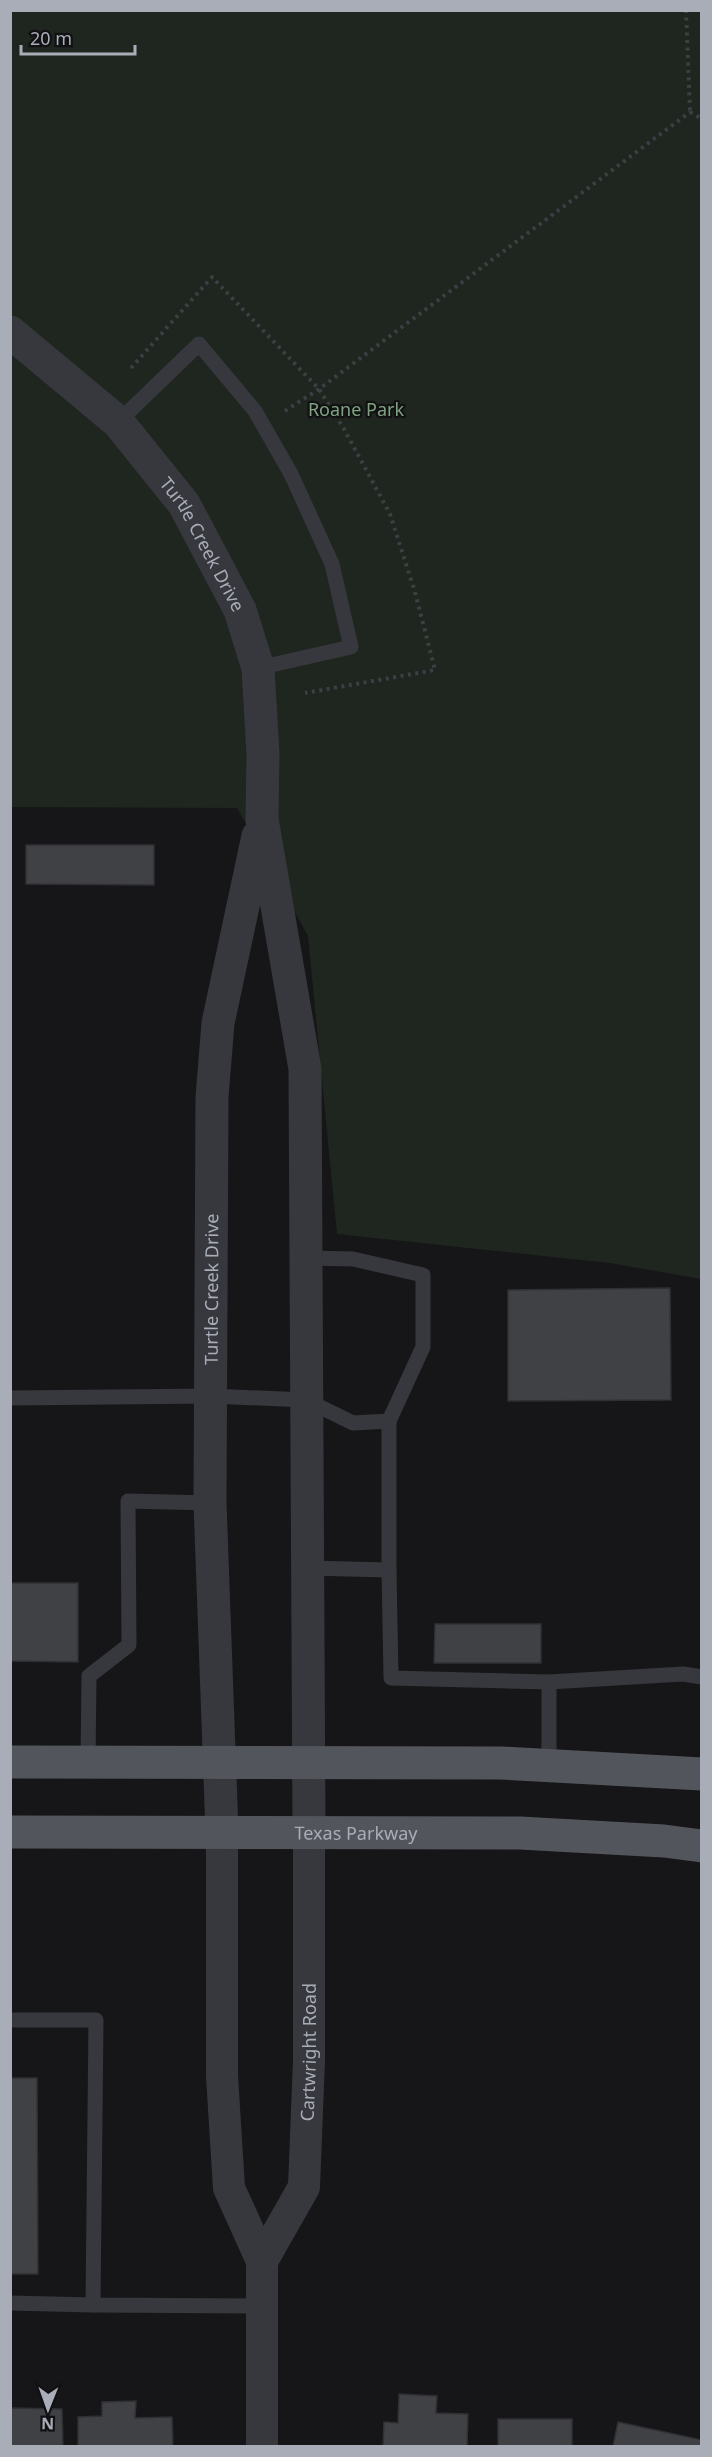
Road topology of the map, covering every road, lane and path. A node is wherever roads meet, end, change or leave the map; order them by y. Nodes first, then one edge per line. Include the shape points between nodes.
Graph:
1 (686, 10) edge
2 (690, 112) junction
3 (702, 119) edge
4 (10, 332) edge
5 (124, 376) dead end
6 (319, 389) junction
7 (118, 422) junction
8 (264, 425) junction
9 (258, 668) junction
10 (305, 693) dead end
11 (262, 819) junction
12 (306, 1258) junction
13 (211, 1396) junction
14 (10, 1398) edge
15 (306, 1400) junction
16 (389, 1421) junction
17 (210, 1503) junction
18 (308, 1568) junction
19 (389, 1570) junction
20 (702, 1677) edge
21 (549, 1682) junction
22 (10, 1762) edge
23 (88, 1762) junction
24 (220, 1763) junction
25 (309, 1763) junction
26 (549, 1766) junction
27 (702, 1774) edge
28 (309, 1831) junction
29 (10, 1832) edge
30 (222, 1832) junction
31 (702, 1846) edge
32 (10, 2020) edge
33 (262, 2261) junction
34 (10, 2303) edge
35 (93, 2305) junction
36 (262, 2306) junction
37 (262, 2446) edge

1 - 2 path
2 - 3 path
2 - 6 path
4 - 7 street, Turtle Creek Drive
5 - 6 path via 212,277
6 - 8 path
6 - 10 path via 390,514 435,670
7 - 8 lane via 199,344
7 - 9 street, Turtle Creek Drive via 184,504 240,609
8 - 9 lane via 332,564 351,647
9 - 11 street, Turtle Creek Drive
11 - 12 street, Turtle Creek Drive via 305,1069
11 - 13 street, Turtle Creek Drive via 218,1023 212,1097
12 - 15 street, Turtle Creek Drive
12 - 16 lane via 353,1259 423,1275 423,1347
13 - 14 lane
13 - 15 lane
13 - 17 street, Turtle Creek Drive
15 - 16 lane via 353,1423
15 - 18 street, Turtle Creek Drive
16 - 19 lane
17 - 23 lane via 128,1501 129,1646 89,1676
17 - 24 street, Turtle Creek Drive
18 - 19 lane
18 - 25 street, Turtle Creek Drive
19 - 21 lane via 391,1678
20 - 21 lane via 683,1674
21 - 26 lane
22 - 23 main road
23 - 24 main road
24 - 25 main road
24 - 30 street, Turtle Creek Drive
25 - 26 main road
25 - 28 street, Turtle Creek Drive
26 - 27 main road
28 - 30 main road, Texas Parkway
28 - 31 main road, Texas Parkway via 520,1833
28 - 33 street, Cartwright Road via 309,2060 304,2187
29 - 30 main road, Texas Parkway
30 - 33 street, Cartwright Road via 222,2076 229,2188
32 - 35 lane via 96,2020
33 - 36 street, Cartwright Road
34 - 35 lane
35 - 36 lane
36 - 37 street, Cartwright Road

